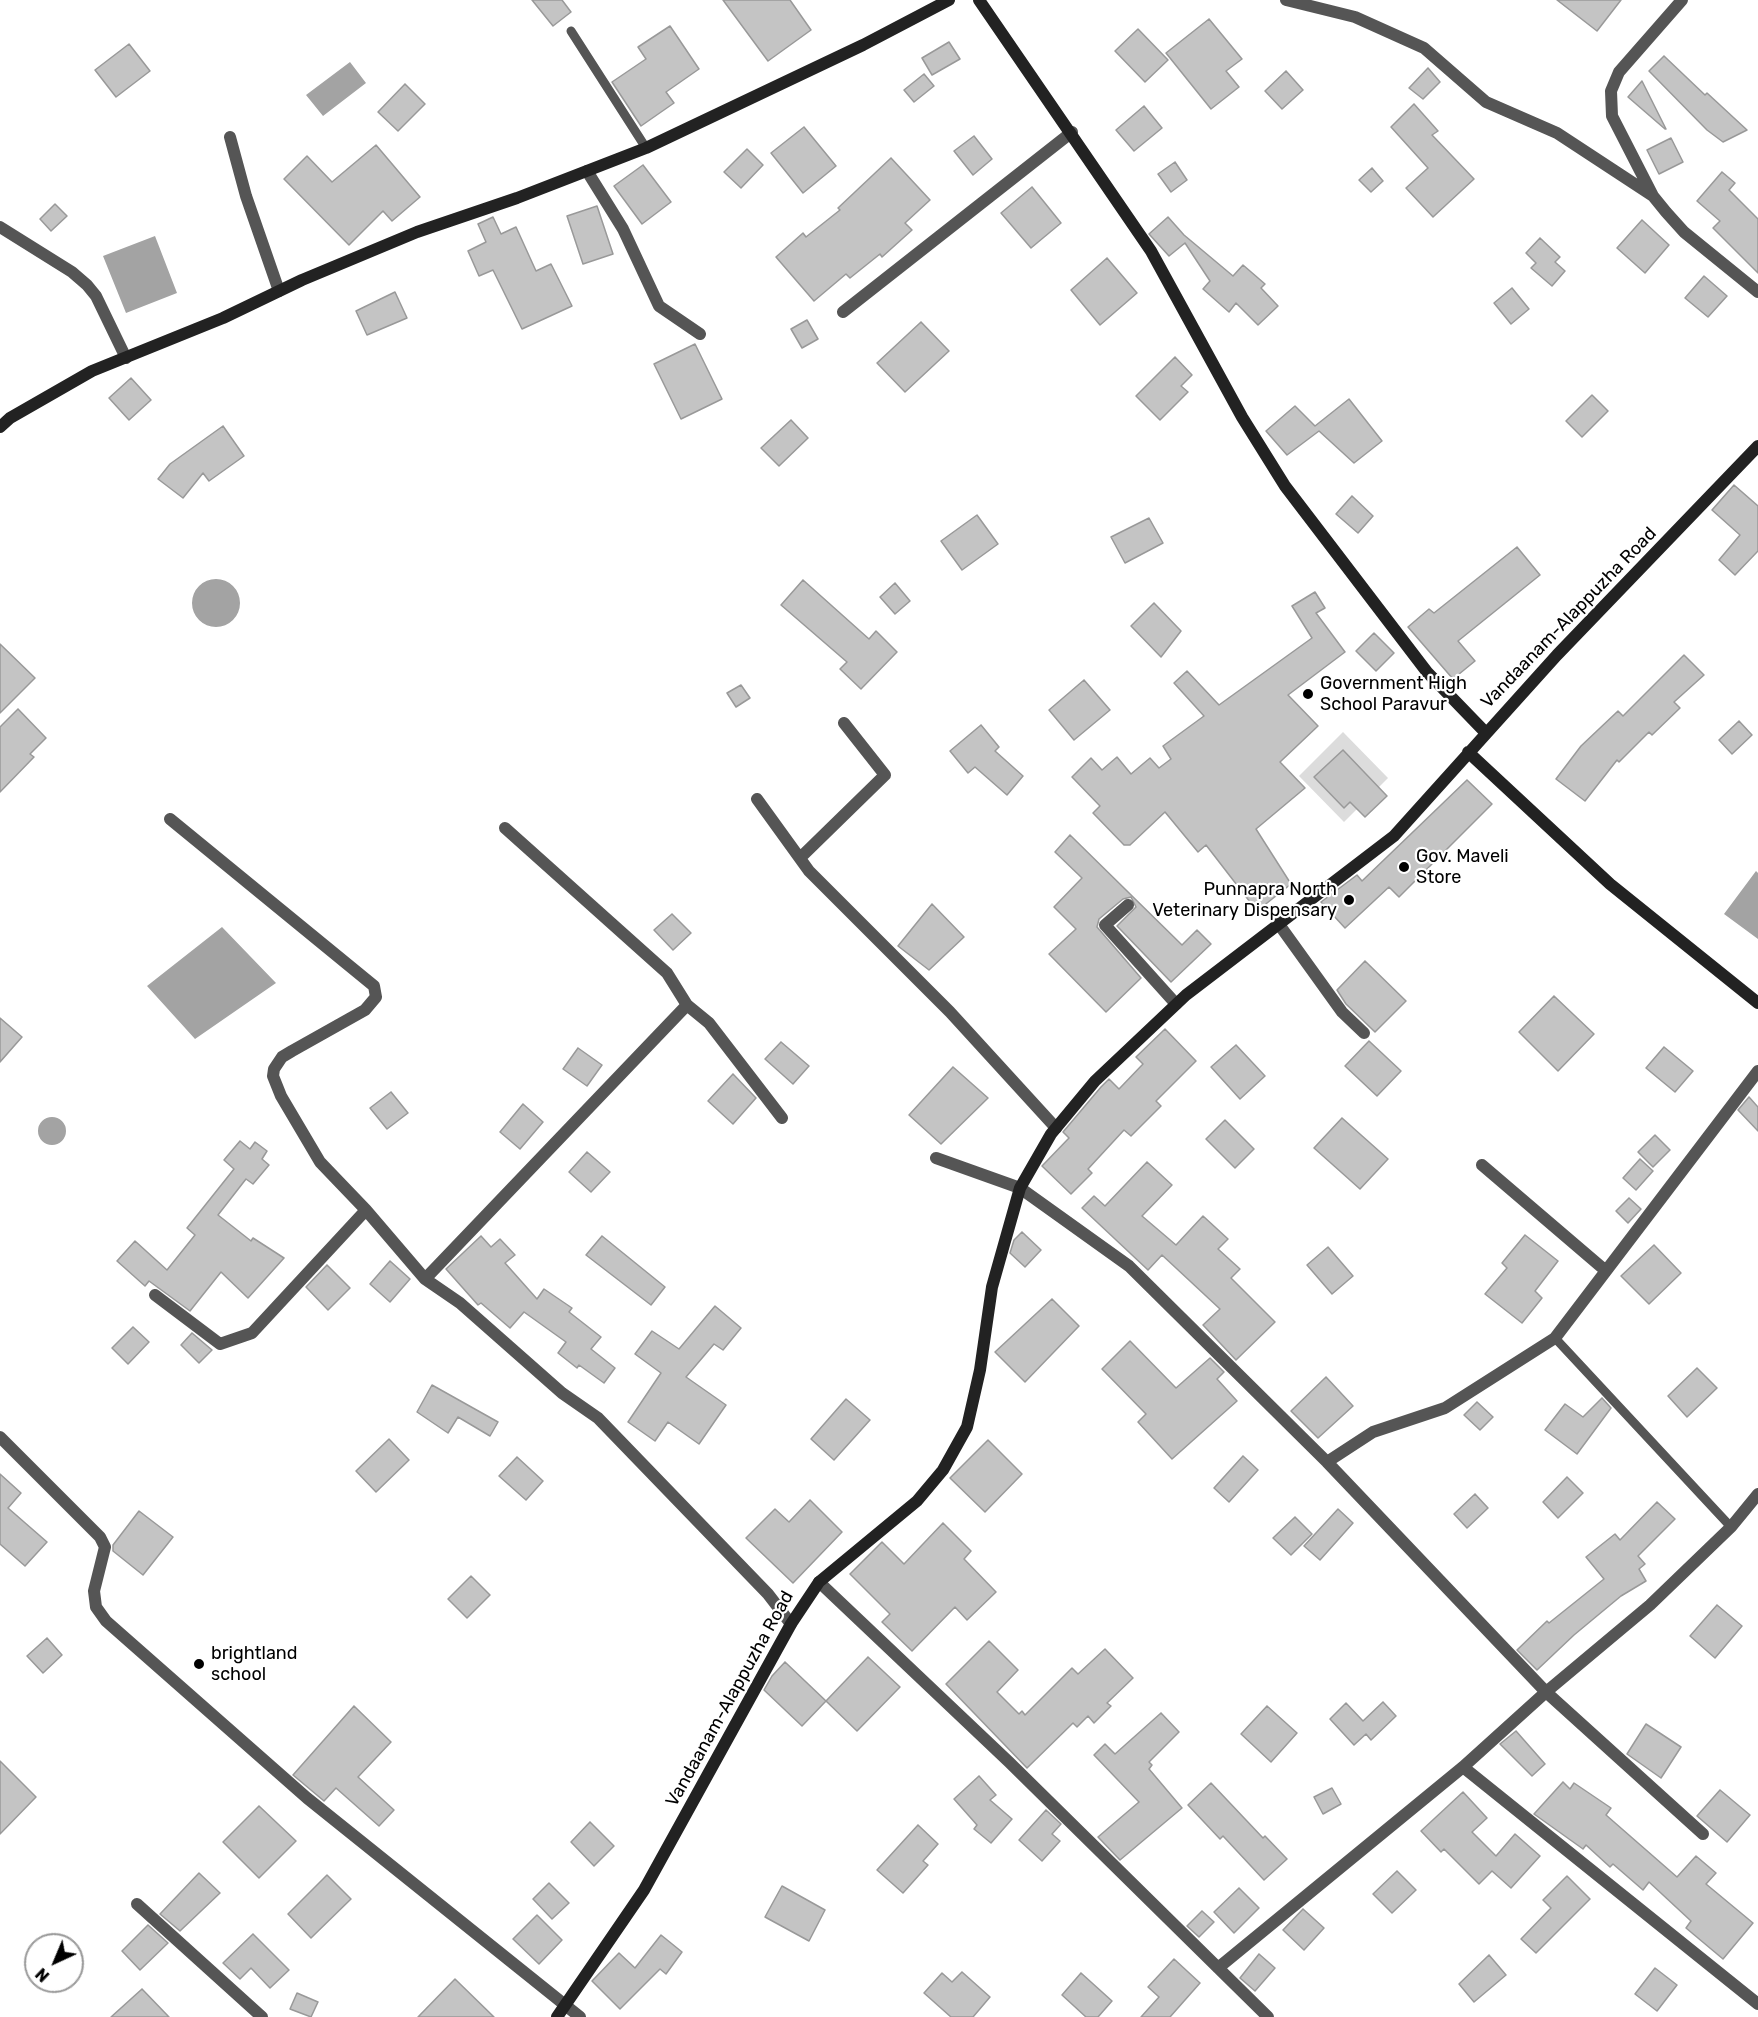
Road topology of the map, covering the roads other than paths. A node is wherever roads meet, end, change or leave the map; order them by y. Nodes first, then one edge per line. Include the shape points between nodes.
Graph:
1 (949, 0) edge
2 (979, 0) edge
3 (1286, 0) edge
4 (1682, 0) edge
5 (571, 31) dead end
6 (1072, 132) junction
7 (231, 137) dead end
8 (646, 148) junction
9 (587, 171) junction
10 (1653, 196) junction
11 (0, 227) edge
12 (279, 291) junction
13 (1758, 292) edge
14 (843, 312) dead end
15 (700, 334) dead end
16 (126, 358) junction
17 (0, 427) edge
18 (1758, 446) edge
19 (844, 723) dead end
20 (1485, 732) junction
21 (1468, 752) junction
22 (757, 799) dead end
23 (170, 819) dead end
24 (505, 828) dead end
25 (800, 858) junction
26 (1128, 905) dead end
27 (1278, 924) junction
28 (1758, 1003) edge
29 (1176, 1004) junction
30 (687, 1005) junction
31 (1364, 1033) dead end
32 (1758, 1071) edge
33 (782, 1118) dead end
34 (1056, 1128) junction
35 (936, 1158) dead end
36 (1482, 1165) dead end
37 (1020, 1188) junction
38 (366, 1210) junction
39 (1606, 1270) junction
40 (425, 1279) junction
41 (155, 1295) dead end
42 (1555, 1338) junction
43 (0, 1437) edge
44 (1326, 1462) junction
45 (1758, 1494) edge
46 (1731, 1527) junction
47 (819, 1582) junction
48 (791, 1624) junction
49 (1546, 1692) junction
50 (1463, 1767) junction
51 (1703, 1834) dead end
52 (137, 1904) dead end
53 (1218, 1968) junction
54 (1758, 2004) edge
55 (565, 2006) junction
56 (262, 2017) edge
57 (556, 2017) edge
58 (580, 2017) edge
59 (1268, 2017) edge

1 - 8 street
2 - 6 street
3 - 10 street via 1356,17 1424,48 1486,102 1557,134
4 - 10 street via 1625,62 1611,91 1612,116
5 - 8 lane
6 - 14 street
6 - 20 street via 1151,251 1284,486 1427,672
7 - 12 street via 246,196
8 - 9 street
9 - 12 street via 417,232
9 - 15 street via 623,229 659,306
10 - 13 street via 1684,232
11 - 16 street via 87,285
12 - 16 street
16 - 17 street via 92,371
18 - 20 street, Vandaanam-Alappuzha Road
19 - 25 street via 885,775
20 - 21 street, Vandaanam-Alappuzha Road
21 - 27 street, Vandaanam-Alappuzha Road via 1394,836
21 - 28 street via 1610,884
22 - 25 street
23 - 38 street via 374,986 376,997 365,1010 282,1058 273,1076 320,1162
24 - 30 street via 667,973
25 - 34 street
26 - 29 street via 1105,925
27 - 29 street, Vandaanam-Alappuzha Road
27 - 31 street via 1342,1012
29 - 34 street, Vandaanam-Alappuzha Road via 1095,1081
30 - 33 street via 709,1023
30 - 40 street
32 - 39 street
34 - 37 street, Vandaanam-Alappuzha Road
35 - 37 street
36 - 39 street
37 - 44 street via 1129,1266
37 - 47 street, Vandaanam-Alappuzha Road via 992,1287 967,1427 943,1470 917,1501
38 - 40 street
38 - 41 street via 252,1333 220,1344
39 - 42 street
40 - 48 street via 597,1418 768,1594
42 - 44 street via 1445,1408 1373,1432
42 - 46 lane
43 - 55 street via 100,1537 105,1547 94,1591 96,1607 106,1621 306,1798
44 - 49 street
45 - 46 street
46 - 49 street via 1650,1605
47 - 48 street, Vandaanam-Alappuzha Road
47 - 53 street
48 - 55 street, Vandaanam-Alappuzha Road via 644,1890
49 - 50 street
49 - 51 street
50 - 53 street
50 - 54 street
52 - 56 street
53 - 59 street
55 - 57 street, Vandaanam-Alappuzha Road
55 - 58 street

